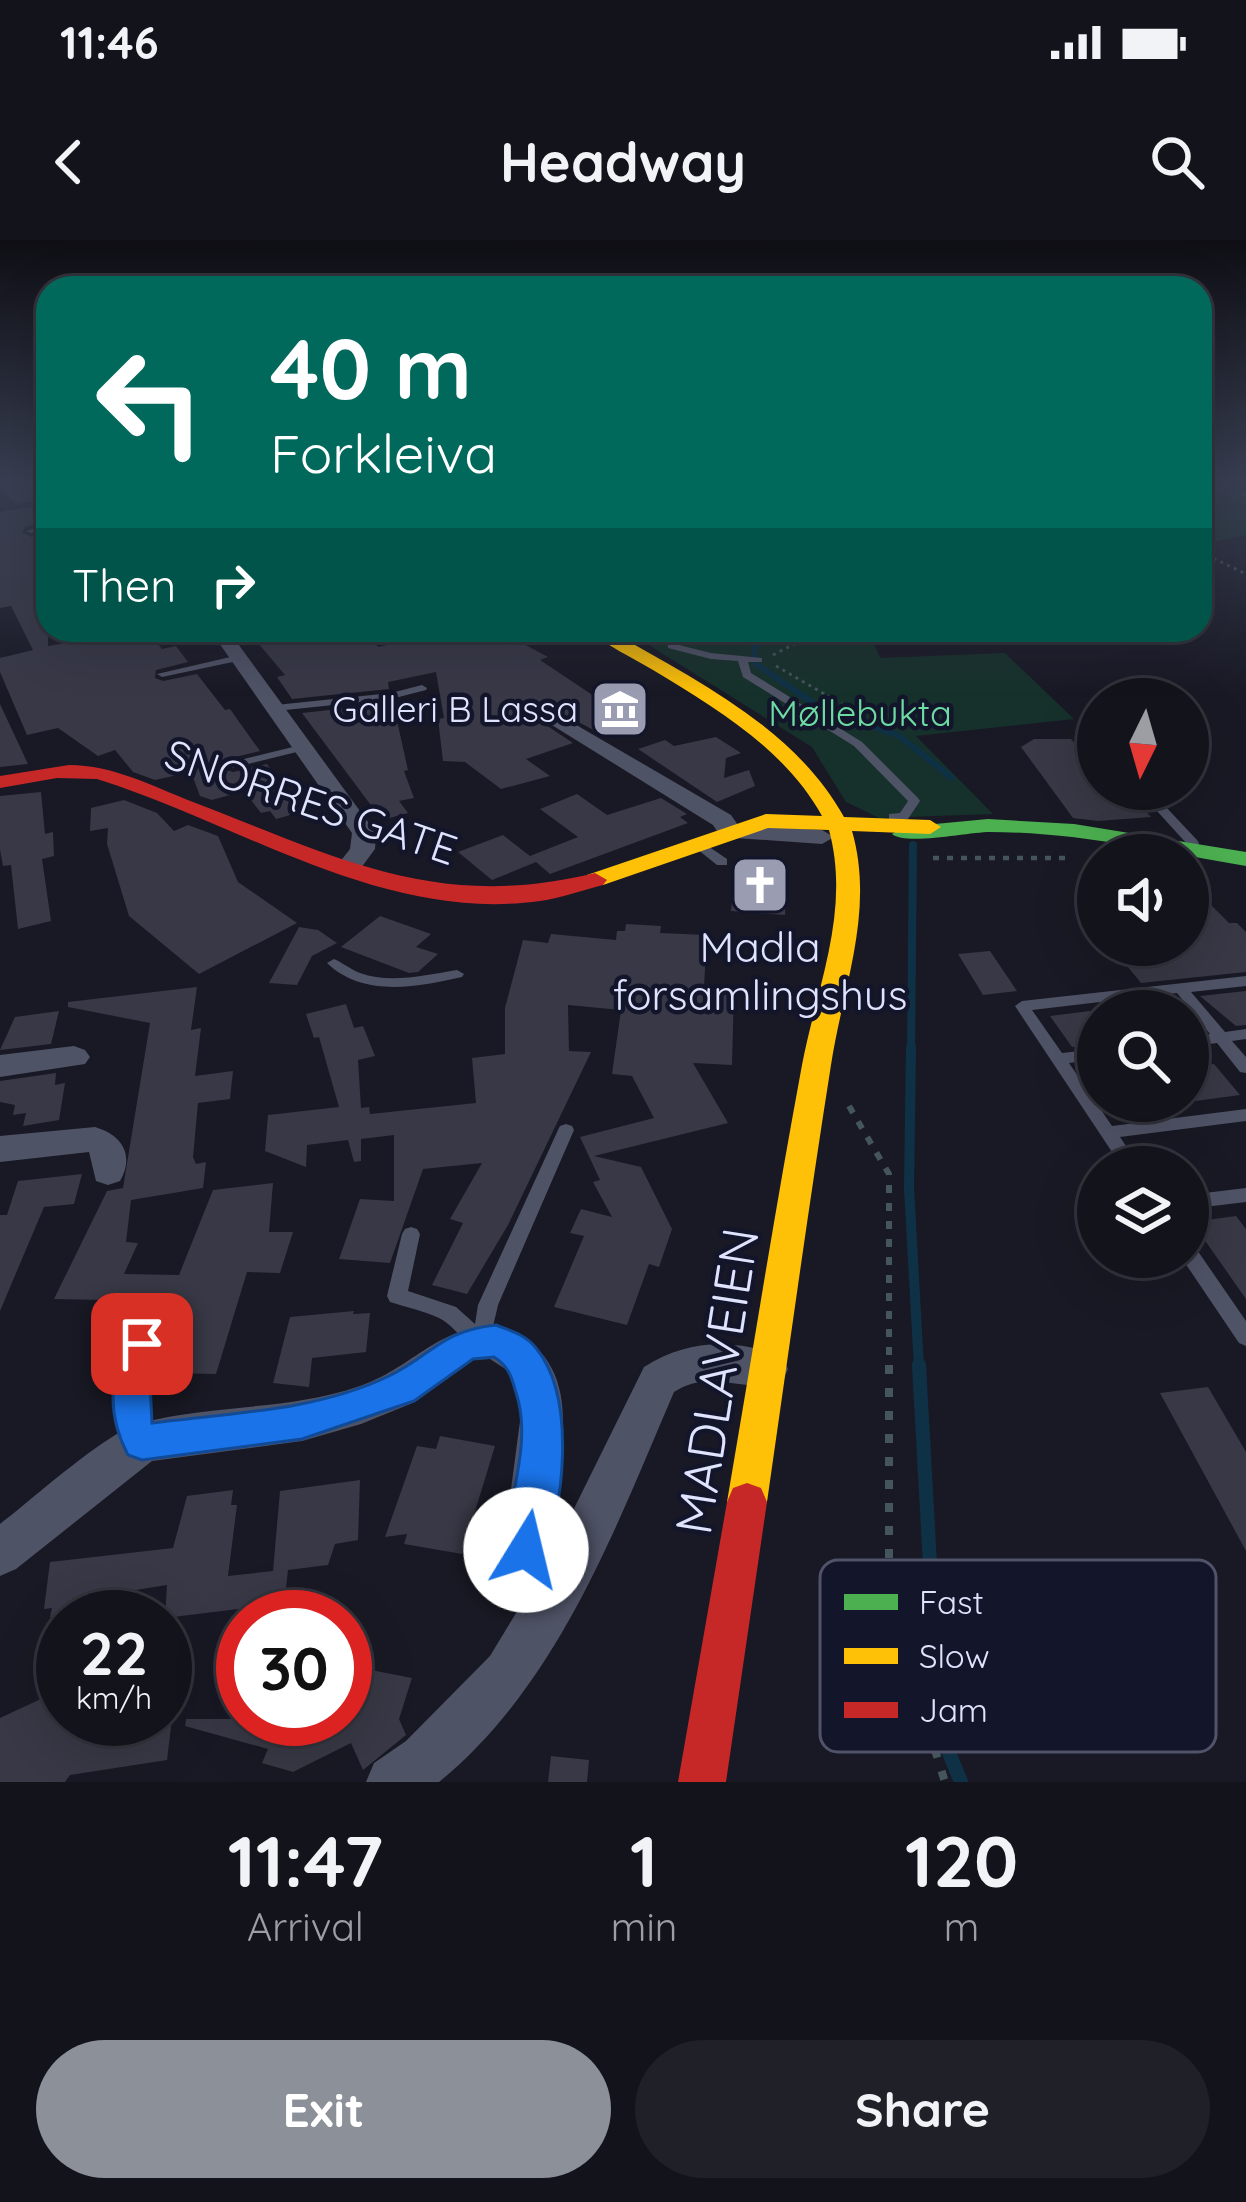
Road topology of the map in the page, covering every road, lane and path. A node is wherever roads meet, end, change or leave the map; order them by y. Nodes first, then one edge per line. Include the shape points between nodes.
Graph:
1 (1212, 558) edge
2 (1246, 574) edge
3 (228, 642) edge
4 (616, 642) edge
5 (797, 642) edge
6 (670, 646) dead end
7 (239, 658) junction
8 (162, 674) dead end
9 (422, 688) dead end
10 (276, 709) junction
11 (854, 710) dead end
12 (554, 718) dead end
13 (305, 747) junction
14 (232, 765) dead end
15 (0, 782) edge
16 (1162, 810) edge
17 (830, 831) junction
18 (897, 831) junction
19 (730, 832) junction
20 (1087, 834) edge
21 (1185, 834) edge
22 (696, 842) junction
23 (1209, 853) edge
24 (1077, 857) edge
25 (926, 858) dead end
26 (1246, 859) edge
27 (722, 862) dead end
28 (349, 867) junction
29 (334, 963) dead end
30 (457, 974) dead end
31 (1246, 981) edge
32 (1180, 988) junction
33 (1246, 1034) edge
34 (1221, 1038) junction
35 (1209, 1039) edge
36 (74, 1057) dead end
37 (1077, 1057) edge
38 (1058, 1059) junction
39 (0, 1066) edge
40 (1246, 1068) edge
41 (835, 1088) dead end
42 (1246, 1114) edge
43 (566, 1130) dead end
44 (1108, 1133) junction
45 (1117, 1146) edge
46 (0, 1149) edge
47 (108, 1172) dead end
48 (1246, 1195) edge
49 (1209, 1199) edge
50 (411, 1234) dead end
51 (1206, 1278) edge
52 (153, 1304) dead end
53 (1246, 1337) edge
54 (481, 1342) junction
55 (768, 1370) junction
56 (142, 1442) junction
57 (0, 1553) edge
58 (889, 1560) edge
59 (559, 1582) junction
60 (936, 1752) edge
61 (393, 1782) edge
62 (702, 1782) edge
63 (945, 1782) edge

1 - 2 path
3 - 7 street
4 - 17 main road, MADLAVEIEN via 802,772
5 - 11 path via 764,659
6 - 18 lane via 750,660 748,675 858,744 914,801 904,816 892,817
7 - 8 lane
7 - 10 street
9 - 10 lane
10 - 13 street
12 - 19 street
13 - 14 lane
13 - 28 street via 364,833
15 - 28 main road, SNORRES GATE via 92,772
16 - 21 lane
17 - 18 main road, SNORRES GATE
17 - 19 main road, SNORRES GATE via 766,821
17 - 55 main road, MADLAVEIEN via 849,866 847,919
18 - 20 main road, SNORRES GATE via 976,822
19 - 22 main road, SNORRES GATE
22 - 27 lane
22 - 28 main road, SNORRES GATE via 522,900 448,896
23 - 26 main road, SNORRES GATE
24 - 25 path
29 - 30 lane via 370,980
31 - 32 lane
32 - 34 lane
32 - 38 lane via 1022,1006
33 - 34 lane
34 - 35 lane
34 - 40 lane
36 - 39 street
37 - 38 lane
38 - 44 lane
41 - 58 path via 889,1174
42 - 44 lane
43 - 54 lane via 488,1305
44 - 45 lane
46 - 47 street via 94,1139 109,1149
48 - 49 lane
50 - 54 lane via 397,1296 449,1313
51 - 53 lane
52 - 56 lane via 132,1383 131,1423
54 - 56 street via 361,1406 302,1422
54 - 59 street via 512,1348 536,1388 542,1464 526,1550
55 - 59 street via 704,1357 659,1380 592,1529
55 - 62 main road, MADLAVEIEN
56 - 57 street
59 - 61 street via 508,1674
60 - 63 path

